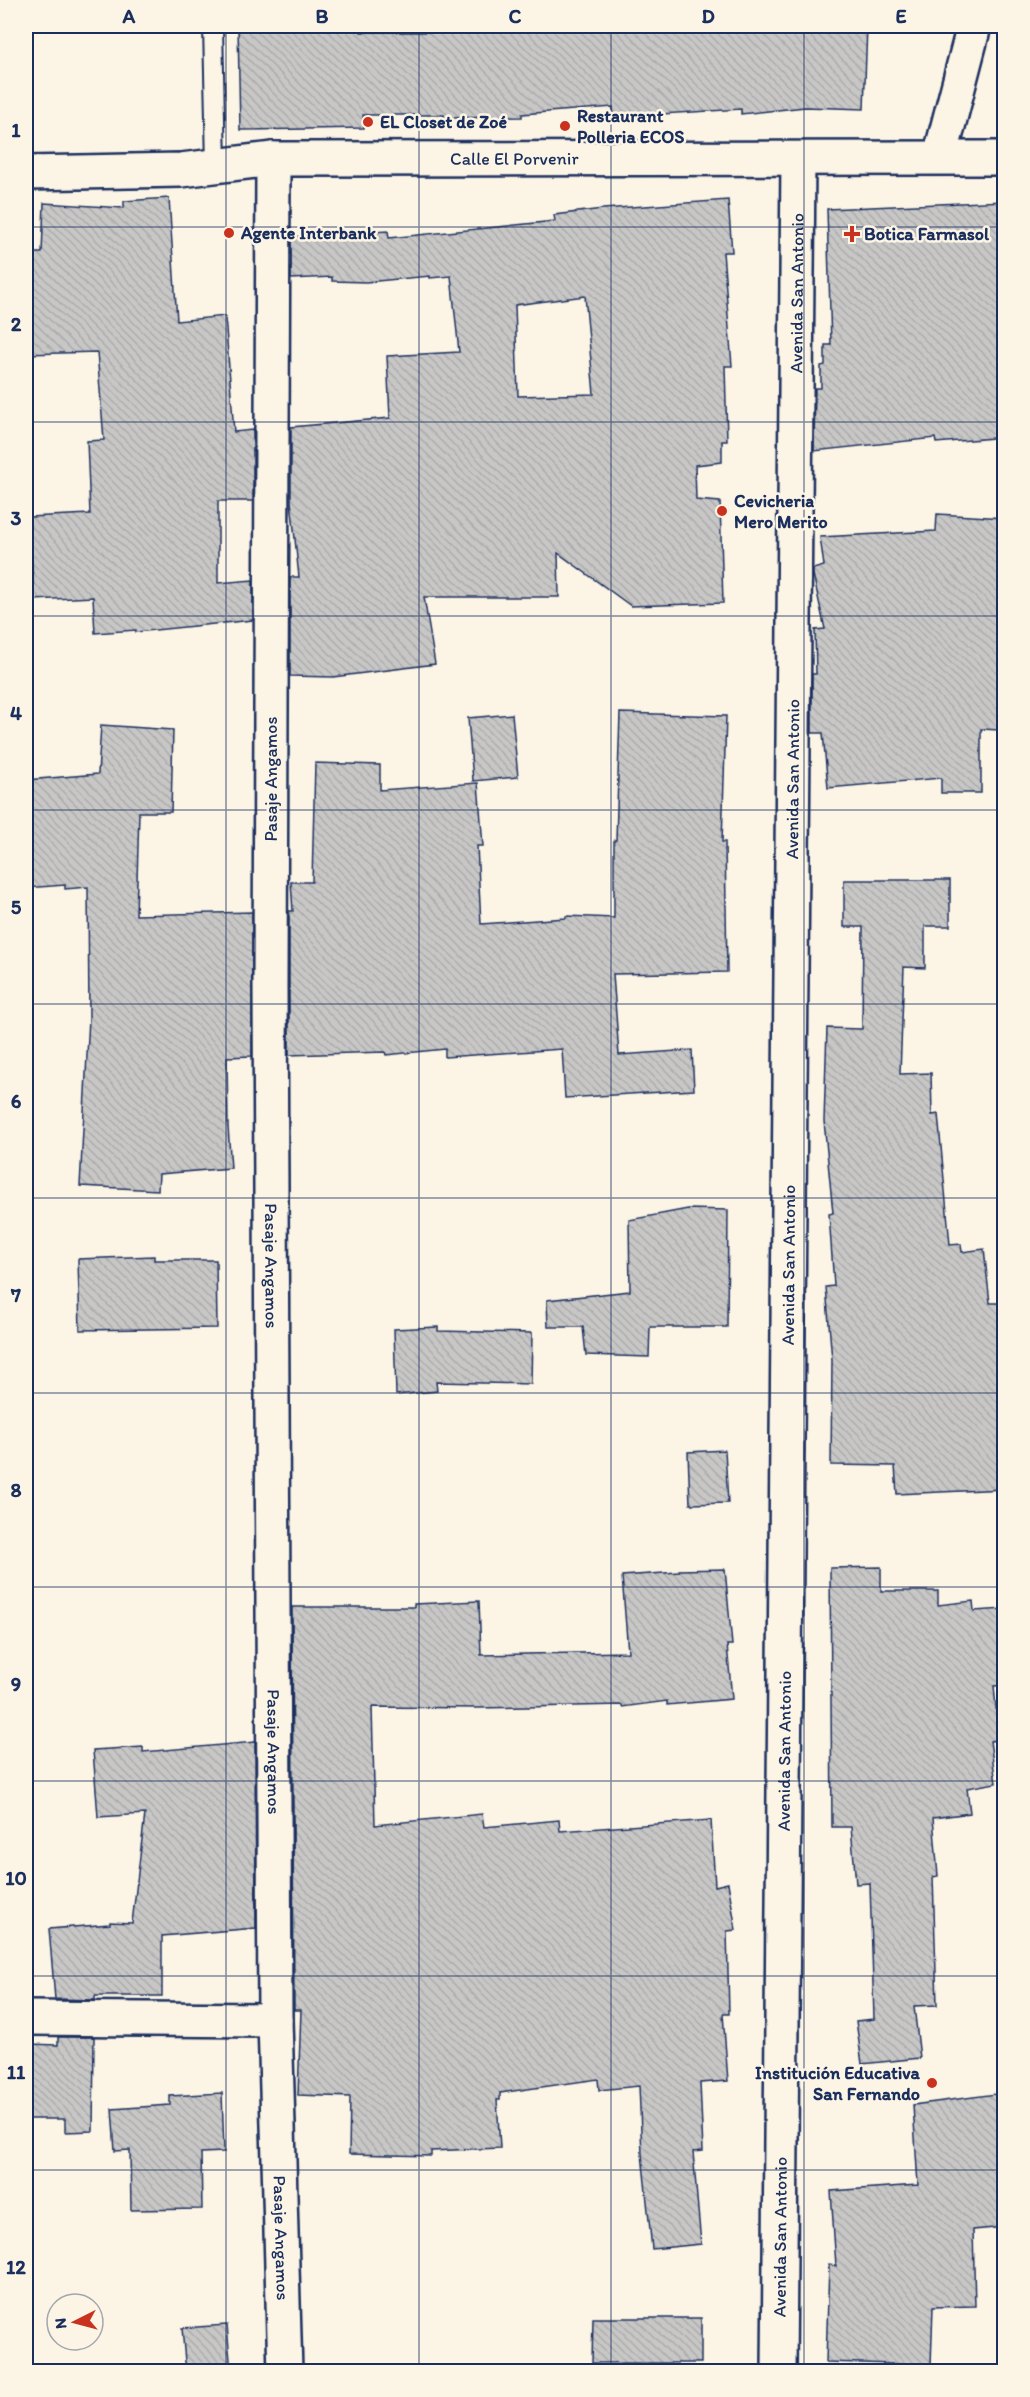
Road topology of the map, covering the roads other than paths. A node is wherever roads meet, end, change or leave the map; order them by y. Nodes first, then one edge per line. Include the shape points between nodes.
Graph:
1 (213, 26) edge
2 (974, 26) edge
3 (940, 157) junction
4 (1005, 158) edge
5 (273, 159) junction
6 (798, 159) junction
7 (216, 166) junction
8 (26, 173) edge
9 (26, 2018) edge
10 (275, 2020) junction
11 (285, 2372) edge
12 (779, 2372) edge

1 - 7 lane
2 - 3 street
3 - 4 street, Calle El Porvenir
3 - 6 street, Calle El Porvenir
5 - 6 street, Calle El Porvenir
5 - 7 street, Calle El Porvenir
5 - 10 street, Pasaje Angamos via 270,998
6 - 12 street, Avenida San Antonio
7 - 8 street, Calle El Porvenir
9 - 10 street
10 - 11 street, Pasaje Angamos

